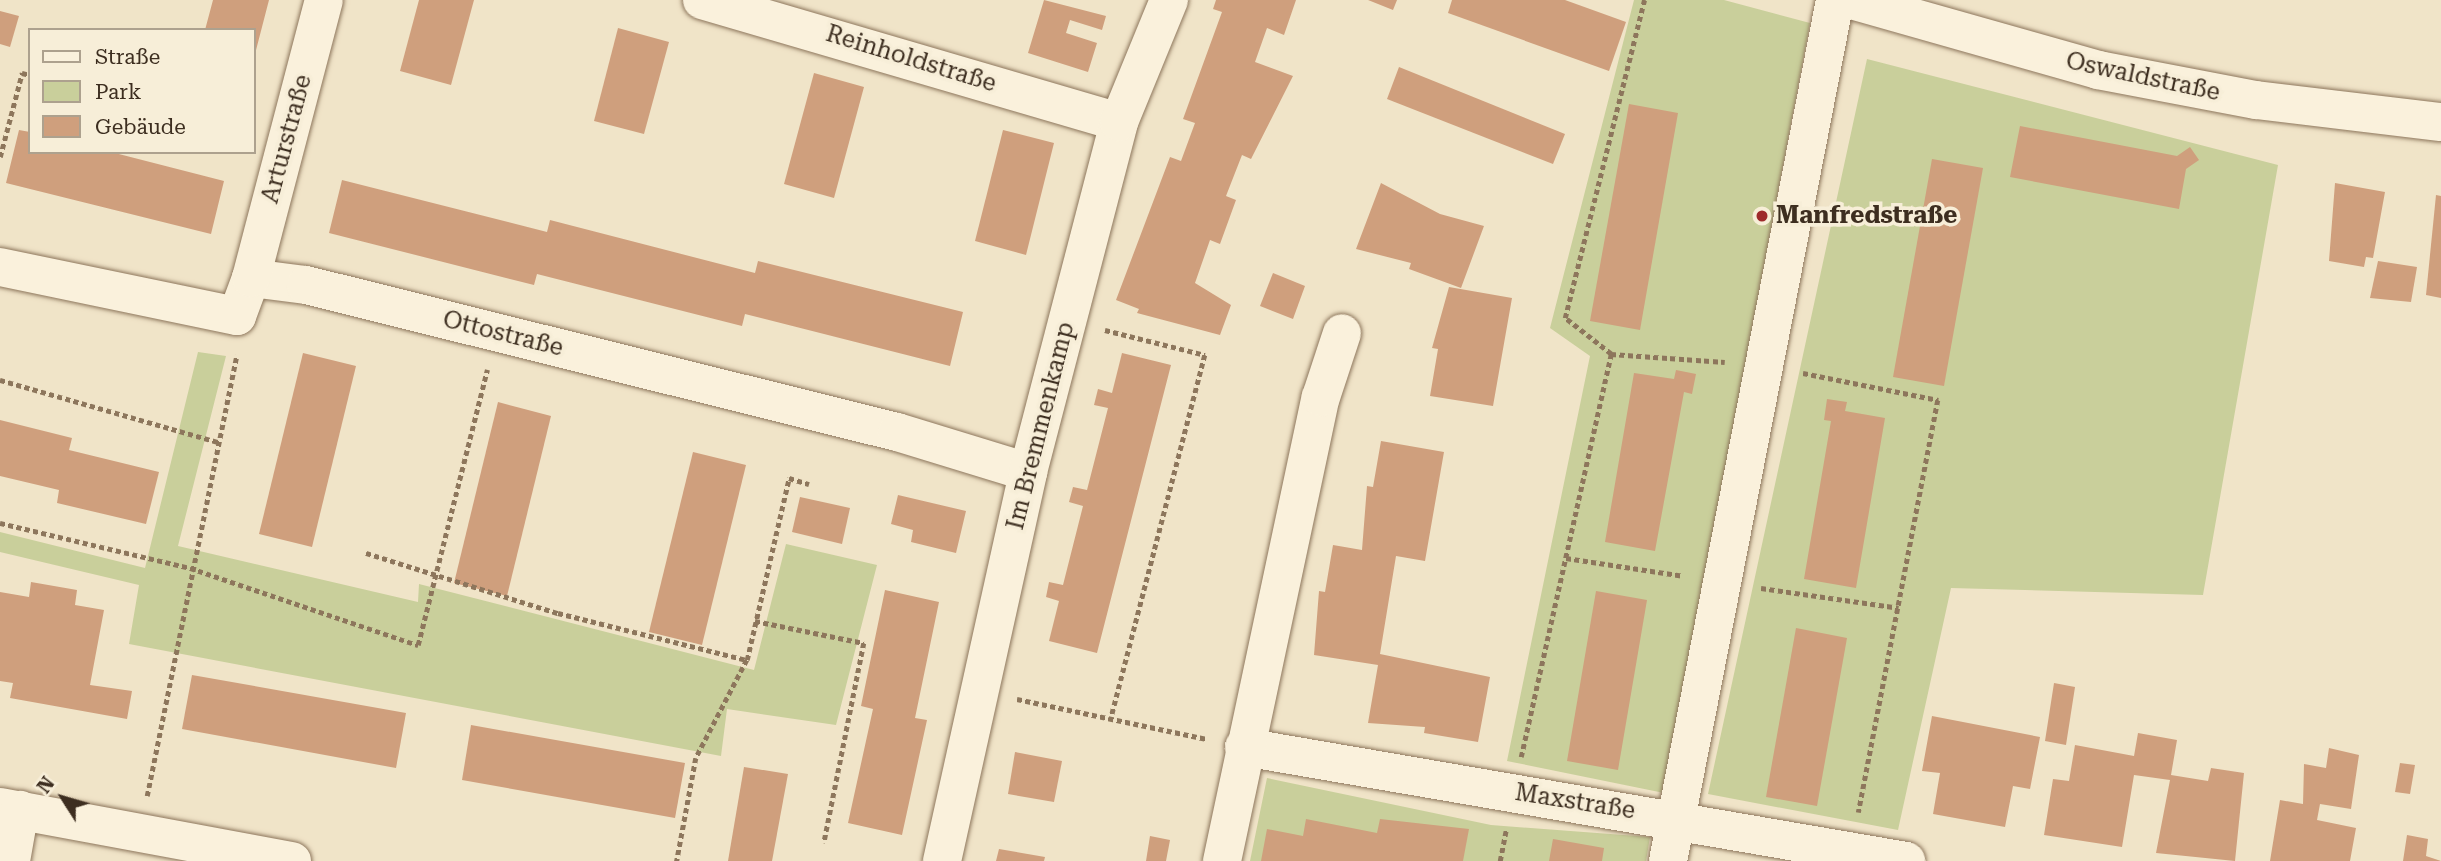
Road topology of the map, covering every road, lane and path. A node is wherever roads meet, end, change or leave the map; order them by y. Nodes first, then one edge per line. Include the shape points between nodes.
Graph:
1 (324, 0) edge
2 (702, 0) edge
3 (1169, 0) edge
4 (1644, 0) edge
5 (1835, 0) edge
6 (1852, 0) edge
7 (28, 74) edge
8 (1119, 122) junction
9 (2441, 122) edge
10 (0, 157) edge
11 (0, 267) edge
12 (251, 278) junction
13 (237, 316) junction
14 (1067, 320) junction
15 (496, 332) junction
16 (1342, 333) dead end
17 (1611, 354) junction
18 (1764, 365) junction
19 (0, 380) edge
20 (218, 442) junction
21 (1028, 472) junction
22 (809, 484) dead end
23 (0, 523) edge
24 (366, 554) dead end
25 (190, 568) junction
26 (436, 574) junction
27 (755, 621) junction
28 (747, 660) junction
29 (979, 691) junction
30 (1111, 719) junction
31 (1244, 747) junction
32 (1513, 791) junction
33 (10, 808) edge
34 (1675, 818) junction
35 (140, 833) junction
36 (824, 844) dead end
37 (1851, 851) junction
38 (11, 861) edge
39 (292, 861) edge
40 (677, 861) edge
41 (942, 861) edge
42 (1222, 861) edge
43 (1500, 861) edge
44 (1668, 861) edge
45 (1906, 861) edge

1 - 12 street, Arturstraße
2 - 8 street, Reinholdstraße
3 - 8 street, Im Bremmenkamp
4 - 17 path via 1565,318
5 - 18 street
6 - 9 street, Oswaldstraße via 2098,70 2256,100
7 - 10 path via 22,73
8 - 14 street, Im Bremmenkamp
11 - 13 street
12 - 13 street
12 - 15 street, Ottostraße via 306,285
13 - 20 path via 240,342
14 - 21 street, Im Bremmenkamp
14 - 30 path via 1205,355
15 - 21 street, Ottostraße via 897,432
15 - 26 path
16 - 31 street via 1321,397
17 - 18 path
17 - 32 path
18 - 34 street
18 - 37 path via 1938,400
19 - 20 path
20 - 25 path
21 - 29 street, Im Bremmenkamp
22 - 27 path via 789,478
23 - 25 path
24 - 26 path
25 - 26 path via 418,645
25 - 35 path
26 - 28 path
27 - 28 path
27 - 36 path via 864,643
28 - 40 path via 696,758
29 - 30 path
29 - 41 street, Im Bremmenkamp
30 - 31 path
31 - 32 street, Maxstraße
31 - 42 street
32 - 34 street, Maxstraße
32 - 43 path
33 - 35 street
33 - 38 street
34 - 37 street, Maxstraße
34 - 44 street
35 - 39 street
37 - 45 street, Maxstraße

